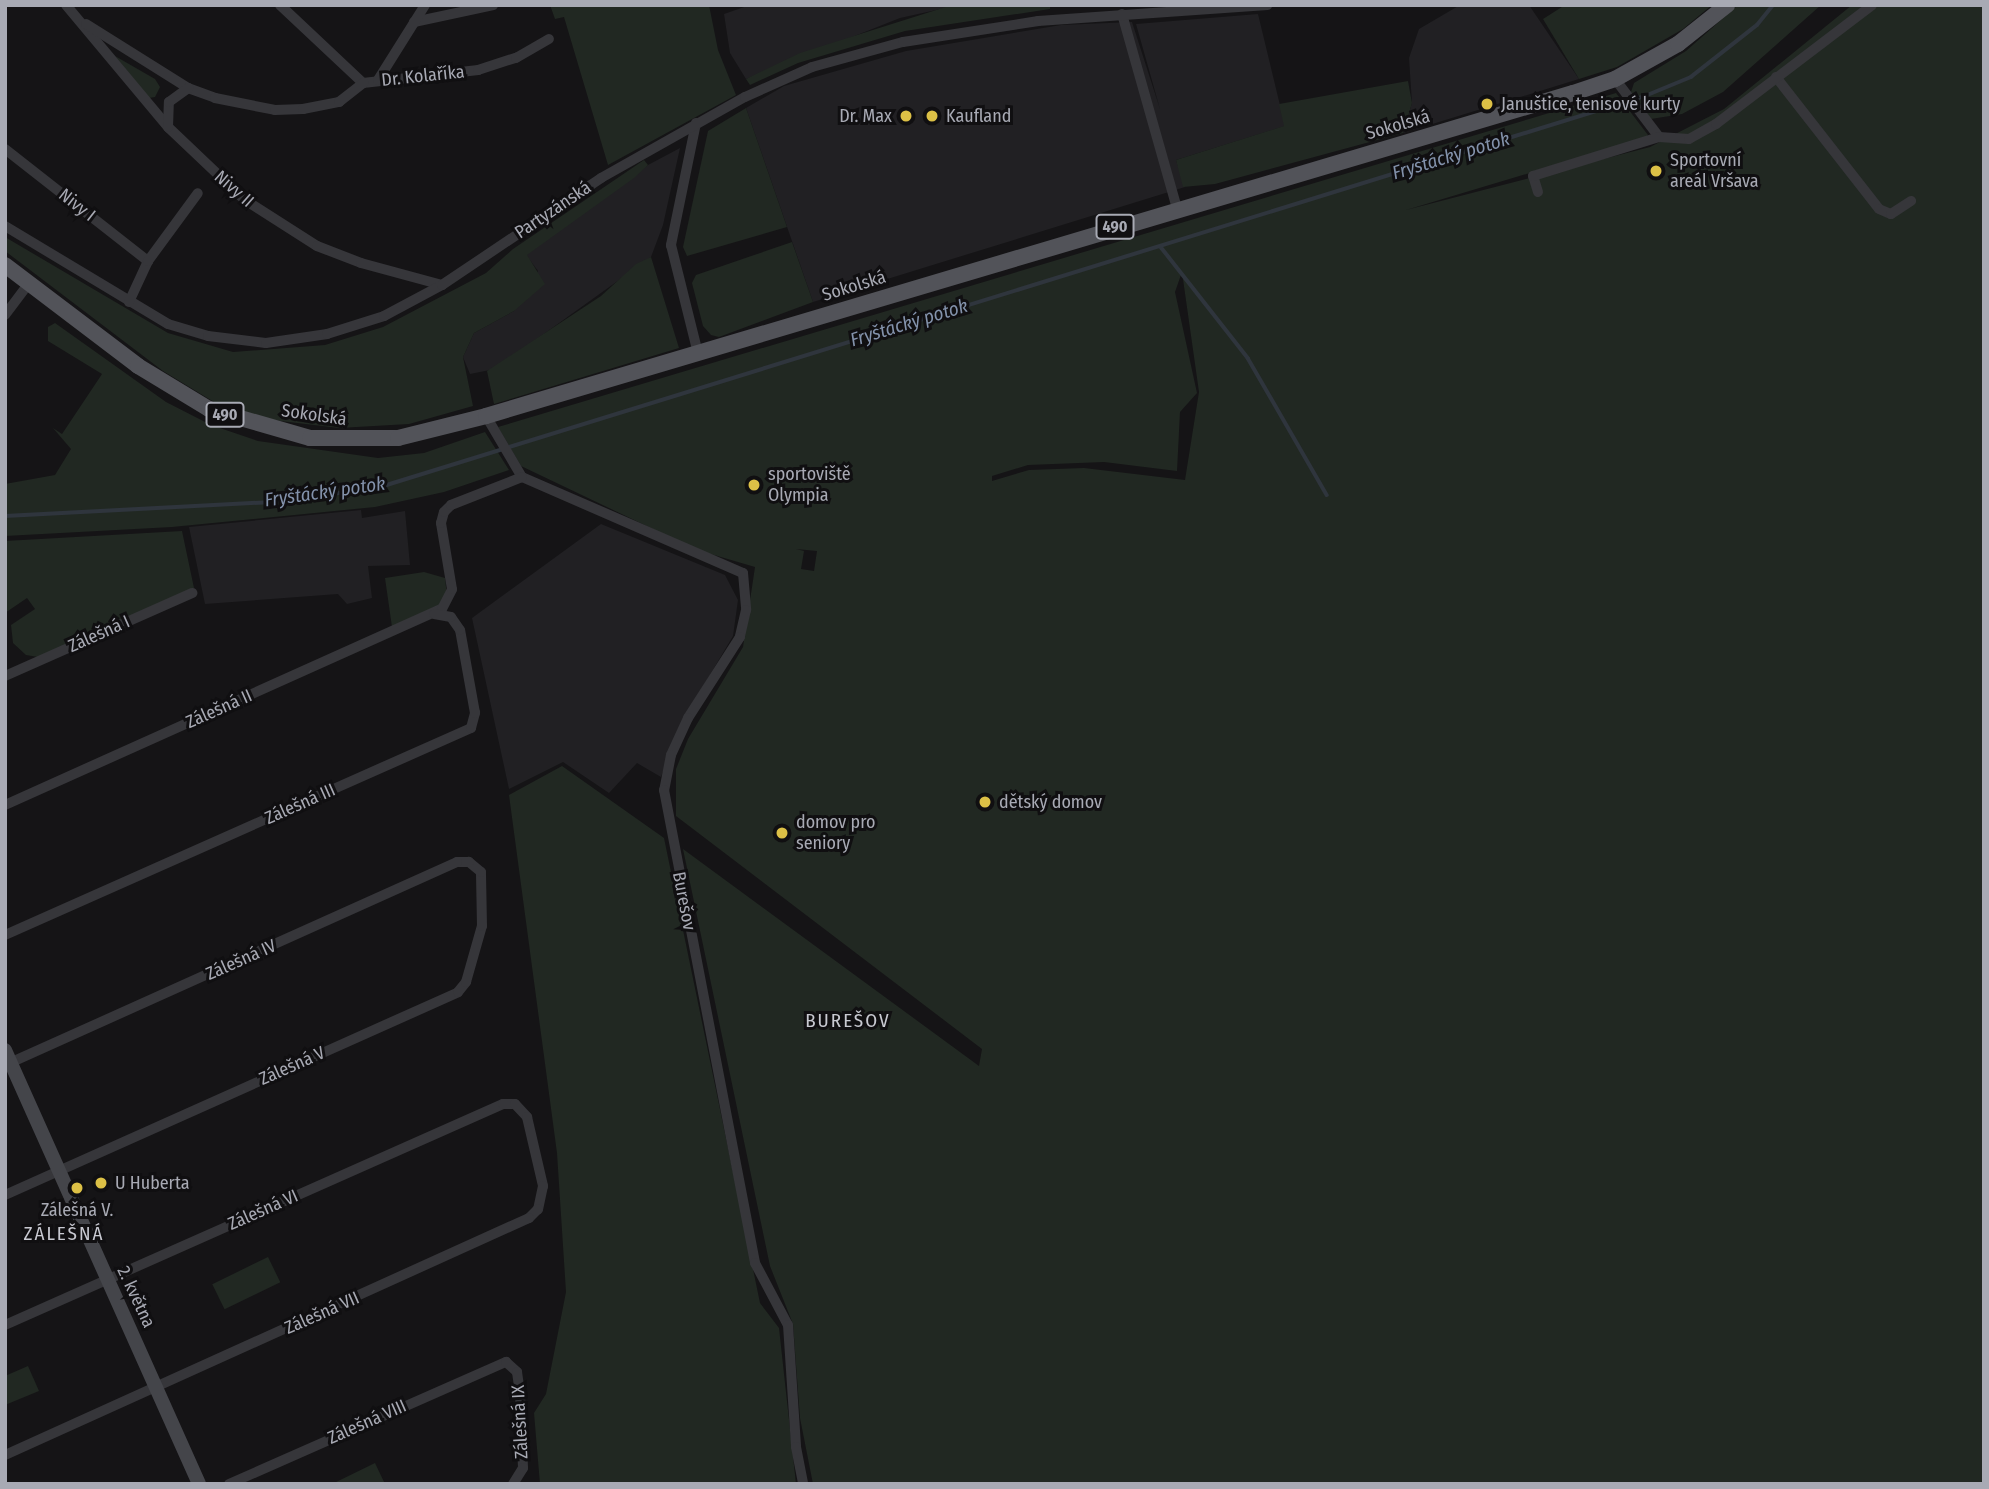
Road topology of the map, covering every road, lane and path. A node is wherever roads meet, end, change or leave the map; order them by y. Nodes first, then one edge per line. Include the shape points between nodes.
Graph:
1 (66, 5) edge
2 (425, 5) edge
3 (493, 5) edge
4 (1267, 5) edge
5 (1727, 5) edge
6 (1872, 5) edge
7 (282, 6) edge
8 (1122, 14) junction
9 (77, 18) junction
10 (414, 22) junction
11 (549, 39) dead end
12 (1776, 77) junction
13 (1615, 79) junction
14 (378, 80) junction
15 (363, 83) junction
16 (188, 88) junction
17 (696, 123) junction
18 (169, 128) junction
19 (1659, 137) junction
20 (5, 149) edge
21 (1538, 192) dead end
22 (198, 193) dead end
23 (1911, 201) dead end
24 (1177, 208) junction
25 (5, 226) edge
26 (148, 261) junction
27 (5, 265) edge
28 (29, 284) junction
29 (442, 285) junction
30 (129, 302) junction
31 (5, 315) edge
32 (698, 353) junction
33 (489, 424) junction
34 (518, 472) junction
35 (192, 593) dead end
36 (433, 614) junction
37 (5, 676) edge
38 (5, 804) edge
39 (477, 867) joint
40 (5, 935) edge
41 (7, 1059) edge
42 (521, 1107) joint
43 (58, 1171) junction
44 (5, 1195) edge
45 (106, 1279) junction
46 (5, 1325) edge
47 (506, 1362) joint
48 (156, 1388) junction
49 (5, 1455) edge
50 (199, 1484) edge
51 (229, 1484) edge
52 (513, 1484) edge
53 (803, 1484) edge

1 - 9 street, Nivy II
2 - 10 street
3 - 10 street
4 - 8 street, Partyzánská
5 - 13 main road, Sokolská / 490 via 1678,44
6 - 12 street
7 - 15 street, Dr. Kolaříka
8 - 17 street, Partyzánská via 1038,21 883,47 812,67
8 - 24 street
9 - 16 street, Nivy II
9 - 18 street, Nivy II
10 - 14 street
11 - 14 street, Dr. Kolaříka via 516,58 478,70
12 - 19 street via 1700,134 1677,141
12 - 23 street via 1879,209 1891,214
13 - 19 street
13 - 24 main road, Sokolská / 490
14 - 15 street, Dr. Kolaříka
15 - 16 street, Nivy II via 339,102 291,110 215,98
16 - 18 street via 169,102
17 - 29 street, Partyzánská via 601,178
17 - 32 street via 671,245
18 - 29 street, Nivy II via 229,187 280,225 360,263
19 - 21 street via 1533,176
20 - 26 street, Nivy I
22 - 26 street
24 - 32 main road, Sokolská / 490
25 - 30 street, Partyzánská
26 - 30 street
27 - 28 main road, Sokolská / 490
28 - 31 street
28 - 33 main road, Sokolská / 490 via 172,390 249,424 310,438 378,440
29 - 30 street, Partyzánská via 384,316 327,334 266,343 208,336 168,324
32 - 33 main road, Sokolská / 490
33 - 34 street
34 - 36 street via 444,512 441,523 451,596
34 - 53 street, Burešov via 743,573 746,610 740,637 688,718 671,755 666,813 755,1262 788,1325
35 - 37 street, Zálešná I
36 - 38 street, Zálešná II
36 - 40 street, Zálešná III via 452,617 460,630 475,713 471,728
39 - 41 street, Zálešná IV via 457,862
39 - 43 street, Zálešná V via 483,879 482,926 466,982 458,992
41 - 43 street, 2. května
42 - 45 street, Zálešná VI via 503,1104
42 - 48 street, Zálešná VII via 543,1186 538,1209 529,1218
43 - 44 street, Zálešná V
43 - 45 street, 2. května
45 - 46 street, Zálešná VI
45 - 48 street, 2. května
47 - 51 street, Zálešná VIII
47 - 52 street, Zálešná IX via 517,1372 522,1414 523,1468
48 - 49 street, Zálešná VII
48 - 50 street, 2. května

